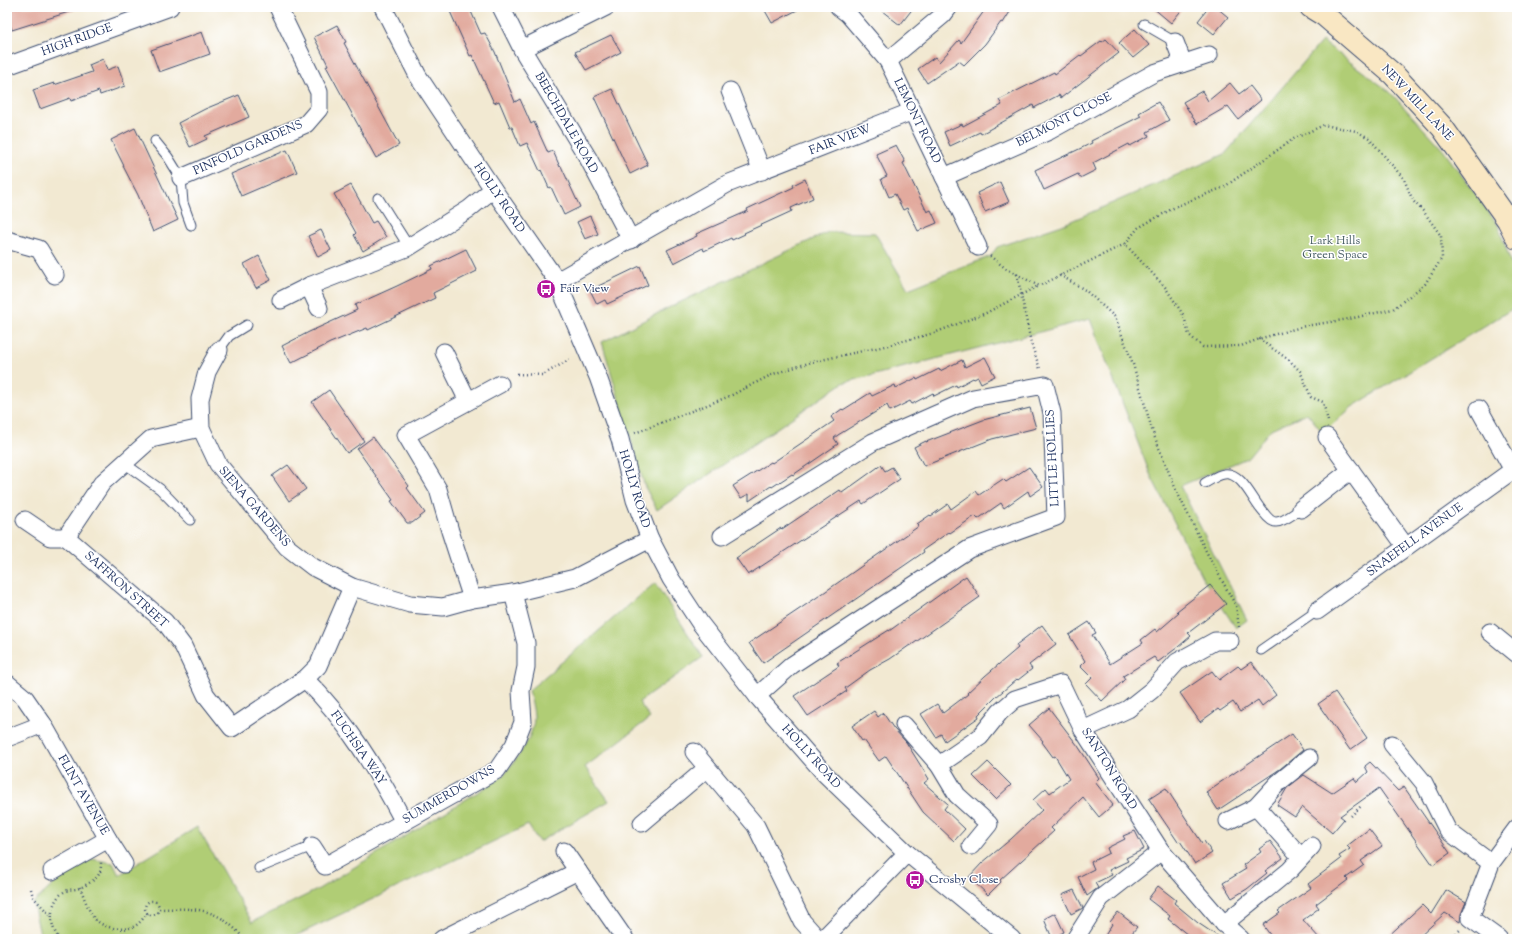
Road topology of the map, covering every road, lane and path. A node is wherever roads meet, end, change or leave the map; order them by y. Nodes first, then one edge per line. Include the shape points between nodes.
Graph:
1 (170, 7) edge
2 (278, 7) edge
3 (383, 7) edge
4 (501, 7) edge
5 (606, 7) edge
6 (839, 7) edge
7 (949, 7) edge
8 (1311, 7) edge
9 (1144, 24) dead end
10 (1175, 42) joint
11 (522, 49) junction
12 (1209, 55) dead end
13 (888, 61) junction
14 (1183, 62) junction
15 (7, 66) edge
16 (730, 91) dead end
17 (913, 111) junction
18 (155, 141) dead end
19 (762, 170) junction
20 (944, 177) junction
21 (181, 178) junction
22 (493, 189) junction
23 (378, 198) dead end
24 (191, 225) dead end
25 (1517, 238) edge
26 (7, 240) edge
27 (631, 240) junction
28 (1125, 244) junction
29 (409, 247) junction
30 (978, 247) joint
31 (1017, 274) junction
32 (55, 275) dead end
33 (1060, 275) junction
34 (556, 281) junction
35 (309, 286) junction
36 (1039, 286) junction
37 (1021, 295) junction
38 (281, 300) dead end
39 (318, 308) dead end
40 (247, 325) dead end
41 (1259, 339) junction
42 (219, 350) joint
43 (586, 350) junction
44 (444, 352) dead end
45 (517, 374) dead end
46 (500, 384) dead end
47 (1045, 385) junction
48 (468, 401) junction
49 (1479, 409) dead end
50 (201, 428) junction
51 (1327, 437) joint
52 (620, 439) junction
53 (124, 463) junction
54 (1351, 470) junction
55 (1515, 472) edge
56 (1205, 483) dead end
57 (1301, 509) joint
58 (25, 520) dead end
59 (190, 520) dead end
60 (722, 536) dead end
61 (66, 537) junction
62 (650, 539) junction
63 (1406, 547) junction
64 (352, 587) junction
65 (513, 593) junction
66 (472, 599) junction
67 (1318, 611) joint
68 (1490, 632) dead end
69 (1230, 641) joint
70 (1261, 650) dead end
71 (1517, 654) edge
72 (305, 679) junction
73 (7, 683) edge
74 (757, 696) junction
75 (43, 724) junction
76 (904, 725) dead end
77 (1083, 730) junction
78 (7, 738) edge
79 (1392, 744) dead end
80 (694, 752) dead end
81 (1309, 758) dead end
82 (939, 765) junction
83 (707, 768) junction
84 (1362, 805) dead end
85 (1256, 807) junction
86 (1351, 816) dead end
87 (1228, 821) dead end
88 (404, 822) junction
89 (642, 823) dead end
90 (1517, 828) edge
91 (106, 841) junction
92 (312, 846) joint
93 (972, 846) dead end
94 (564, 850) dead end
95 (1161, 851) junction
96 (906, 854) junction
97 (1491, 863) junction
98 (124, 864) dead end
99 (259, 868) dead end
100 (52, 871) dead end
101 (578, 872) junction
102 (80, 887) junction
103 (31, 889) dead end
104 (159, 908) junction
105 (148, 914) junction
106 (52, 916) junction
107 (1224, 924) junction
108 (1003, 937) edge
109 (60, 939) edge
110 (244, 939) edge
111 (442, 939) edge
112 (625, 939) edge
113 (818, 939) edge
114 (823, 939) edge
115 (1075, 939) edge
116 (1241, 939) edge
117 (1499, 939) edge

1 - 15 street, HIGH RIDGE
2 - 21 street, PINFOLD GARDENS via 319,92 320,109 306,124
3 - 22 street, HOLLY ROAD via 418,76
4 - 11 street, BEECHDALE ROAD
5 - 11 street
6 - 13 street, LEMONT ROAD
7 - 13 street via 943,15
8 - 25 street, NEW MILL LANE via 1324,15 1394,75 1442,127 1508,220
9 - 10 lane
10 - 14 street
11 - 27 street, BEECHDALE ROAD via 588,158
12 - 14 street, BELMONT CLOSE
13 - 17 street, LEMONT ROAD
14 - 20 street, BELMONT CLOSE via 1154,73 1049,131
16 - 19 street
17 - 19 street, FAIR VIEW
17 - 20 street, LEMONT ROAD
18 - 21 lane
19 - 27 street, FAIR VIEW via 727,184
20 - 30 street, LEMONT ROAD
21 - 24 lane via 183,203
22 - 29 street via 469,209
22 - 34 street, HOLLY ROAD
23 - 29 lane
26 - 32 street via 39,249
27 - 34 street, FAIR VIEW
28 - 33 path
28 - 41 path via 1165,287 1184,316 1189,335 1203,347 1241,346
28 - 41 path via 1138,228 1151,220 1177,206 1224,187 1295,138 1324,125 1356,132 1369,138 1404,179 1413,201 1441,236 1442,258 1425,284 1393,309 1305,326
29 - 35 street
30 - 31 path
31 - 36 path
31 - 37 path
33 - 36 path
33 - 69 path via 1085,290 1115,317 1134,364 1153,433 1176,490 1236,606 1242,638
34 - 43 street, HOLLY ROAD
35 - 38 street
35 - 39 street
36 - 37 path
37 - 47 path via 1031,343
37 - 52 path via 986,313 934,333 812,362 773,374 730,396
40 - 42 lane via 229,336
41 - 51 path via 1289,360 1300,371 1311,397 1323,402 1331,427
42 - 50 street, SIENA GARDENS via 207,372 200,398
43 - 45 path via 543,375
43 - 52 street, HOLLY ROAD
44 - 48 street
46 - 48 street
47 - 60 street via 973,398 873,442
47 - 74 street, LITTLE HOLLIES via 1052,413 1056,517 969,548 792,665
48 - 66 street via 406,435 438,488
49 - 55 street
50 - 53 street via 151,439
50 - 64 street, SIENA GARDENS via 218,464 287,547 313,567
51 - 54 street
52 - 62 street, HOLLY ROAD via 635,500
53 - 59 lane via 160,489
53 - 61 street via 102,483
54 - 57 street
54 - 63 street
55 - 63 street, SNAEFELL AVENUE
56 - 57 lane via 1226,473 1233,474 1244,484 1269,520 1276,522
58 - 61 street via 50,537
61 - 72 street, SAFFRON STREET via 165,622 183,646 206,695 232,728
62 - 65 street, SIENA GARDENS via 575,578
62 - 74 street, HOLLY ROAD via 671,579 700,622
63 - 67 street, SNAEFELL AVENUE
64 - 66 street, SIENA GARDENS via 410,604 442,607
64 - 72 street via 318,666
65 - 66 street, SIENA GARDENS
65 - 88 street, SUMMERDOWNS via 526,643 526,667 521,691 523,722 514,745 497,770
67 - 70 lane
68 - 71 street
69 - 77 street via 1215,641 1177,662 1152,690 1128,709
72 - 88 street, FUCHSIA WAY via 342,722 381,778
73 - 75 street, FLINT AVENUE via 25,698
74 - 96 street, HOLLY ROAD via 826,774
75 - 78 street
75 - 91 street, FLINT AVENUE
76 - 82 street
77 - 82 street, SANTON ROAD via 1061,684 1015,700 1000,712 980,736
77 - 95 street, SANTON ROAD
79 - 97 street via 1424,783 1448,831
80 - 83 street
81 - 85 street via 1278,783
82 - 93 street via 957,796 989,824
83 - 89 street
83 - 113 street via 756,826 802,921
84 - 86 path
85 - 87 street
85 - 107 street via 1306,852 1290,870
88 - 92 street, SUMMERDOWNS via 325,866
90 - 97 street
91 - 98 street, FLINT AVENUE
91 - 100 street
91 - 102 path via 100,873
92 - 99 lane
94 - 101 street
95 - 107 street, SANTON ROAD
95 - 115 street via 1101,898
96 - 108 street, HOLLY ROAD
96 - 114 street
97 - 117 street via 1470,918
101 - 111 street
101 - 112 street
102 - 105 path via 94,918 100,924 127,929 135,926
102 - 106 path via 62,893 52,909
103 - 106 path via 33,897
104 - 105 path via 155,914
104 - 105 path via 158,904 148,902 145,908
104 - 110 path via 202,910 218,916 234,927
106 - 109 path
107 - 116 street, SANTON ROAD

